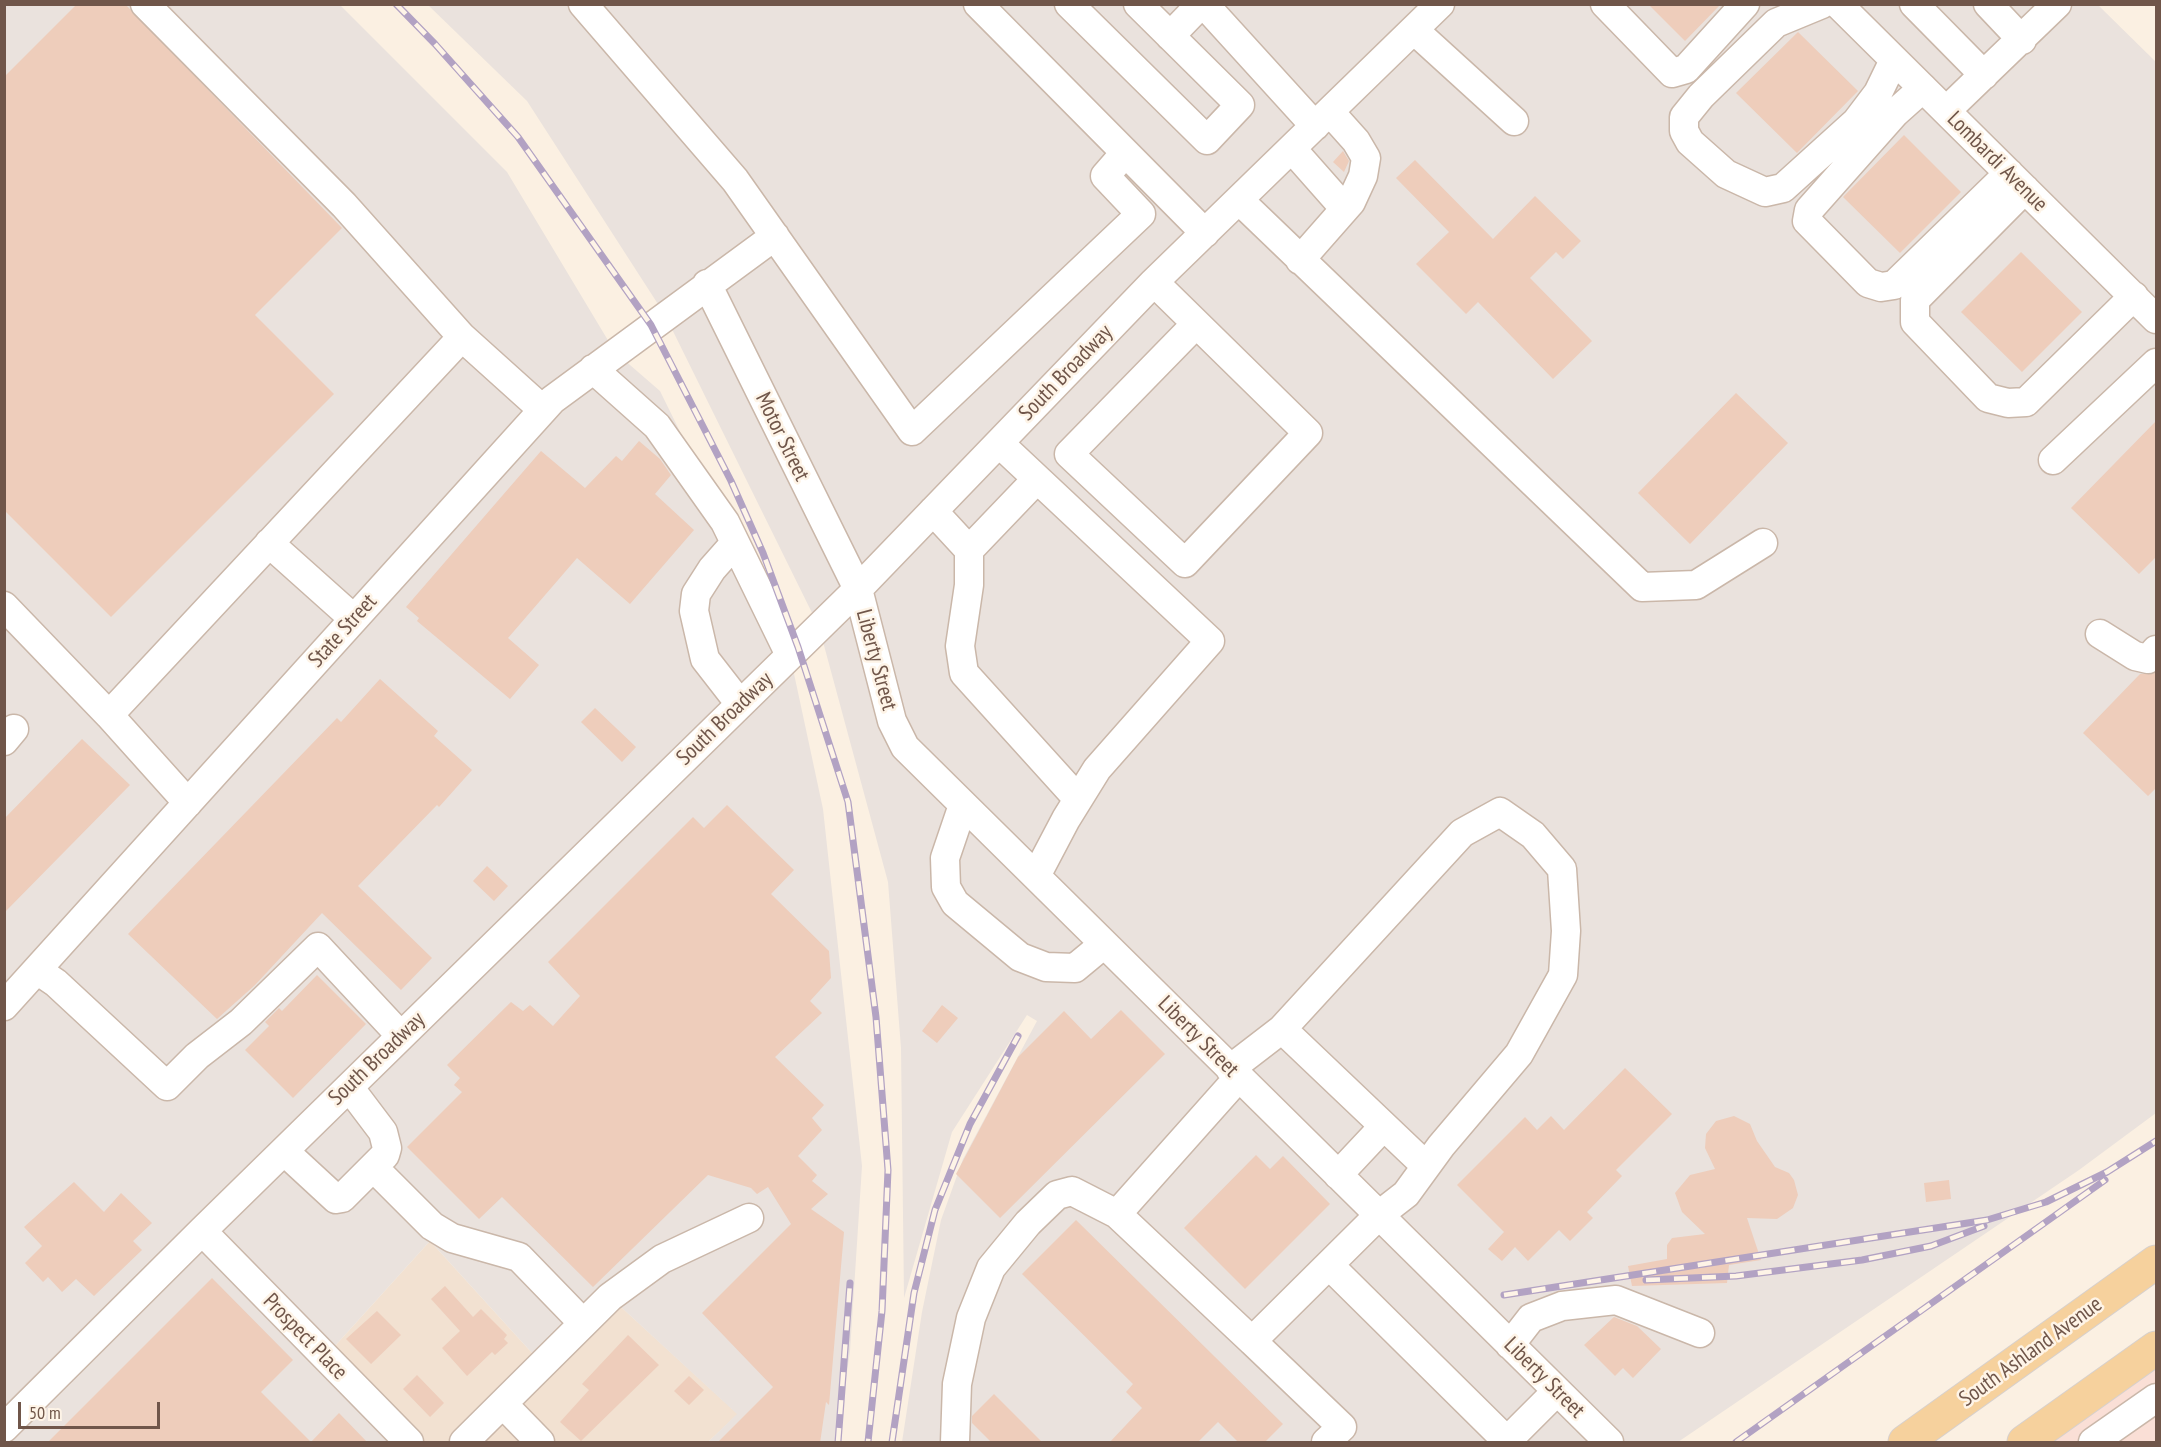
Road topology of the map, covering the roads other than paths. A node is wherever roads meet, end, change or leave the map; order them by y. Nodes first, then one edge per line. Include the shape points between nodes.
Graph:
1 (145, 4) edge
2 (583, 4) edge
3 (978, 4) edge
4 (1069, 4) edge
5 (1138, 4) edge
6 (1202, 4) edge
7 (1440, 4) edge
8 (1605, 4) edge
9 (1745, 4) edge
10 (1822, 4) edge
11 (1838, 4) edge
12 (1914, 4) edge
13 (1988, 4) edge
14 (2057, 4) edge
15 (1414, 30) junction
16 (1170, 36) junction
17 (2022, 40) junction
18 (1894, 60) junction
19 (1984, 75) junction
20 (1923, 88) junction
21 (1946, 111) junction
22 (1323, 119) junction
23 (1514, 121) dead end
24 (1292, 149) junction
25 (1125, 153) junction
26 (2017, 181) junction
27 (1239, 200) junction
28 (1345, 209) junction
29 (1205, 233) junction
30 (775, 236) junction
31 (1300, 260) junction
32 (1154, 282) junction
33 (707, 285) junction
34 (2134, 296) junction
35 (2157, 319) edge
36 (1197, 324) junction
37 (462, 337) junction
38 (2157, 363) edge
39 (593, 369) junction
40 (543, 410) junction
41 (999, 443) junction
42 (2053, 460) dead end
43 (1038, 479) junction
44 (933, 511) junction
45 (270, 543) junction
46 (735, 543) junction
47 (1763, 543) dead end
48 (969, 550) junction
49 (858, 589) junction
50 (4, 606) edge
51 (354, 619) junction
52 (2100, 634) dead end
53 (2157, 650) edge
54 (790, 655) junction
55 (740, 704) junction
56 (109, 715) junction
57 (1078, 799) junction
58 (188, 803) junction
59 (963, 805) junction
60 (1036, 876) junction
61 (1104, 944) junction
62 (37, 970) junction
63 (4, 1006) edge
64 (1282, 1029) junction
65 (401, 1036) junction
66 (1235, 1073) junction
67 (349, 1087) junction
68 (1383, 1127) junction
69 (284, 1151) junction
70 (1426, 1166) junction
71 (373, 1167) junction
72 (1338, 1175) junction
73 (1117, 1214) junction
74 (1379, 1215) junction
75 (749, 1218) dead end
76 (201, 1231) junction
77 (2157, 1262) edge
78 (1329, 1265) junction
79 (583, 1323) junction
80 (1700, 1333) dead end
81 (1252, 1341) junction
82 (1510, 1345) junction
83 (2157, 1348) edge
84 (1557, 1391) junction
85 (2157, 1398) edge
86 (503, 1404) junction
87 (4, 1428) edge
88 (1506, 1442) edge
89 (409, 1443) edge
90 (464, 1443) edge
91 (540, 1443) edge
92 (955, 1443) edge
93 (1326, 1443) edge
94 (1609, 1443) edge
95 (1905, 1443) edge
96 (2024, 1443) edge
97 (2093, 1443) edge

1 - 37 street via 344,205
2 - 30 street via 735,180
3 - 25 street
4 - 16 street via 1207,140 1240,105
5 - 16 street
6 - 16 street
6 - 22 street
7 - 15 street, South Broadway
8 - 9 street via 1672,73 1686,69
10 - 18 street via 1776,23 1684,117 1684,131 1690,142 1726,174 1765,192 1783,188 1856,122 1878,93
11 - 18 street, Lombardi Avenue
12 - 19 street
13 - 17 street
14 - 17 street
15 - 22 street, South Broadway
15 - 23 street
17 - 19 street
18 - 20 street, Lombardi Avenue
19 - 21 street
20 - 21 street, Lombardi Avenue
20 - 26 street via 1895,113 1809,210 1807,221 1868,283 1894,285
21 - 26 street, Lombardi Avenue
22 - 24 street, South Broadway
22 - 28 street via 1356,141 1366,158 1363,176
24 - 27 street, South Broadway
24 - 28 street
25 - 29 street
25 - 30 street via 1105,176 1141,214 912,431
26 - 34 street, Lombardi Avenue
26 - 34 street via 1915,300 1916,322 1988,398 2026,402
27 - 29 street, South Broadway
27 - 31 street
28 - 31 street
29 - 32 street, South Broadway
30 - 33 street, State Street
31 - 47 street via 1642,587 1696,585
32 - 36 street
32 - 41 street, South Broadway
33 - 39 street, State Street
33 - 49 street, Motor Street
34 - 35 street, Lombardi Avenue
36 - 36 street via 1308,433 1185,563 1069,454
37 - 40 street
37 - 45 street
38 - 42 street
39 - 40 street, State Street
39 - 46 street via 657,426 725,522
40 - 51 street, State Street
41 - 43 street
41 - 44 street, South Broadway
43 - 48 street
43 - 57 street via 1210,640 1097,769
44 - 48 street
44 - 49 street, South Broadway
45 - 51 street
45 - 56 street
46 - 54 street
46 - 55 street via 696,594 694,611 705,659
48 - 57 street via 969,585 960,646 964,673
49 - 54 street, South Broadway
49 - 59 street, Liberty Street via 892,721 905,747
50 - 56 street
51 - 58 street, State Street
52 - 53 street via 2135,656 2148,659
54 - 55 street, South Broadway
55 - 65 street, South Broadway
56 - 58 street
57 - 60 street
58 - 62 street, State Street
59 - 60 street, Liberty Street
59 - 61 street via 945,858 946,887 956,903 1020,957 1046,967 1075,968
60 - 61 street, Liberty Street
61 - 66 street, Liberty Street
62 - 63 street, State Street
62 - 65 street via 167,1086 197,1056 241,1022 318,946
64 - 66 street
64 - 68 street
64 - 70 street via 1462,833 1500,812 1533,835 1562,869 1566,931 1563,975 1519,1054
65 - 67 street, South Broadway
66 - 72 street, Liberty Street
66 - 73 street
67 - 69 street, South Broadway
67 - 71 street via 383,1132 387,1148
68 - 70 street
68 - 72 street
69 - 71 street via 336,1199 342,1198
69 - 76 street, South Broadway
70 - 74 street via 1406,1194
71 - 79 street via 432,1226 452,1238 519,1257
72 - 74 street, Liberty Street
73 - 81 street
73 - 92 street via 1072,1191 1057,1195 991,1268 971,1317 957,1384
74 - 78 street
74 - 82 street, Liberty Street
75 - 79 street via 662,1259 610,1297
76 - 87 street, South Broadway
76 - 89 street, Prospect Place
77 - 95 main road, South Ashland Avenue
78 - 81 street
78 - 88 street
79 - 86 street
80 - 82 street via 1616,1300 1562,1306 1531,1318
81 - 93 street via 1342,1426
82 - 84 street, Liberty Street
83 - 96 main road
84 - 88 street
84 - 94 street, Liberty Street
85 - 97 street
86 - 90 street
86 - 91 street

